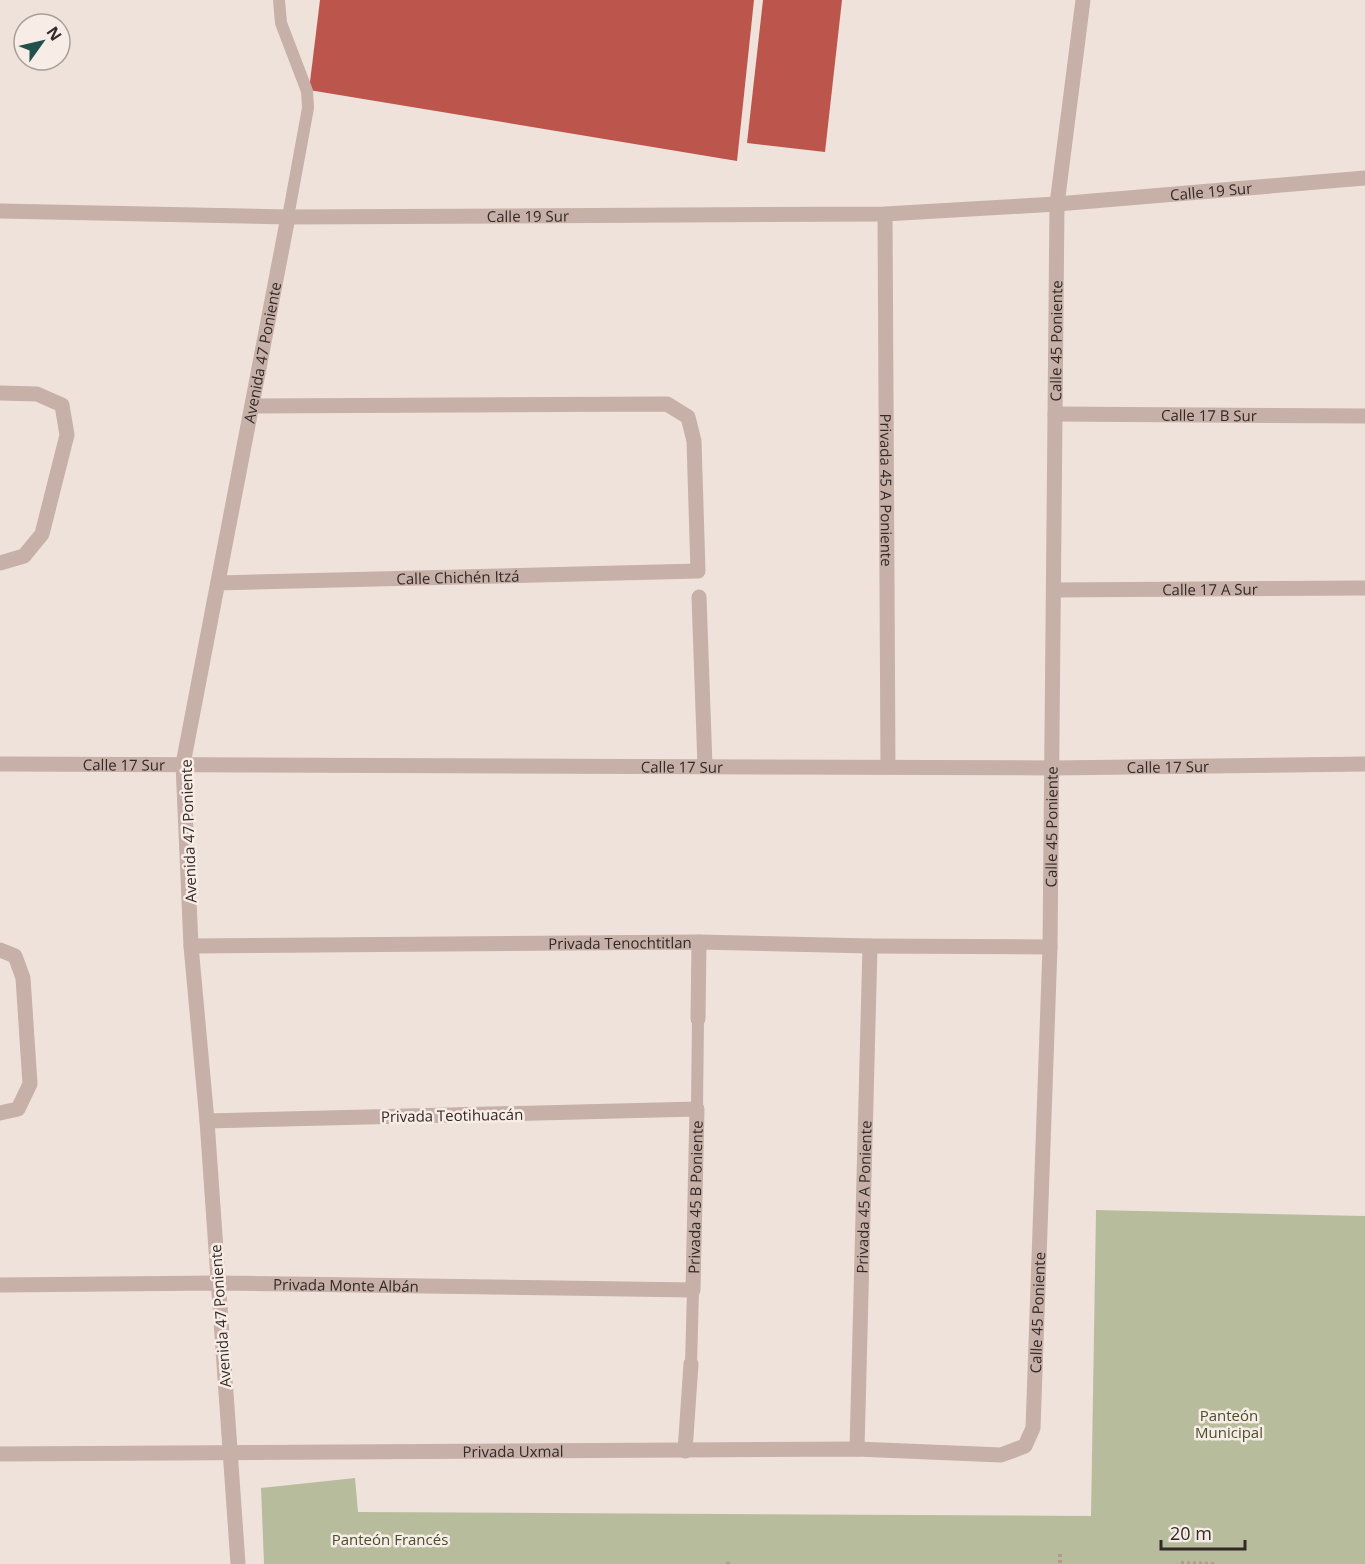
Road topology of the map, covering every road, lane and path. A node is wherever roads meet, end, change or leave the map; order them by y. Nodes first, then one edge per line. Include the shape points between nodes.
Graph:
1 (279, 0) edge
2 (1083, 0) edge
3 (1365, 178) edge
4 (1057, 204) junction
5 (0, 211) edge
6 (885, 214) junction
7 (288, 217) junction
8 (0, 393) edge
9 (253, 406) junction
10 (1055, 414) junction
11 (1365, 416) edge
12 (0, 563) edge
13 (218, 584) junction
14 (1365, 588) edge
15 (1054, 590) junction
16 (699, 597) dead end
17 (0, 764) edge
18 (183, 764) junction
19 (1365, 764) edge
20 (705, 766) junction
21 (888, 767) junction
22 (1052, 768) junction
23 (699, 942) junction
24 (191, 946) junction
25 (870, 946) junction
26 (1050, 947) junction
27 (0, 950) edge
28 (698, 1019) joint
29 (697, 1109) junction
30 (0, 1113) edge
31 (207, 1121) junction
32 (218, 1283) junction
33 (0, 1285) edge
34 (693, 1290) junction
35 (691, 1364) joint
36 (1025, 1446) joint
37 (857, 1449) junction
38 (685, 1450) junction
39 (230, 1453) junction
40 (0, 1454) edge
41 (1060, 1554) dead end
42 (1181, 1563) edge
43 (238, 1564) edge
44 (1060, 1564) edge
45 (1215, 1564) edge

1 - 7 lane, Avenida 47 Poniente via 281,24 307,91 308,108
2 - 4 street
3 - 4 street, Calle 19 Sur
4 - 6 street, Calle 19 Sur
4 - 10 street, Calle 45 Poniente
5 - 7 street, Calle 19 Sur
6 - 7 street, Calle 19 Sur
6 - 21 street, Privada 45 A Poniente
7 - 9 street, Avenida 47 Poniente
8 - 12 street via 37,394 62,405 67,435 42,534 24,556
9 - 13 street, Avenida 47 Poniente
9 - 13 street, Calle Chichén Itzá via 667,404 688,417 694,441 698,572
10 - 11 street, Calle 17 B Sur
10 - 15 street, Calle 45 Poniente
13 - 18 street, Avenida 47 Poniente
14 - 15 street, Calle 17 A Sur
15 - 22 street, Calle 45 Poniente
16 - 20 street
17 - 18 street, Calle 17 Sur
18 - 20 street, Calle 17 Sur
18 - 24 street, Avenida 47 Poniente
19 - 22 street, Calle 17 Sur
20 - 21 street, Calle 17 Sur
21 - 22 street, Calle 17 Sur
22 - 26 street, Calle 45 Poniente
23 - 24 street, Privada Tenochtitlan
23 - 25 street, Privada Tenochtitlan
23 - 28 street, Privada 45 B Poniente
24 - 31 street, Avenida 47 Poniente
25 - 26 street, Privada Tenochtitlan
25 - 37 street, Privada 45 A Poniente
26 - 36 street, Calle 45 Poniente via 1033,1428
27 - 30 street via 15,956 23,978 30,1084 18,1109
28 - 29 lane, Privada 45 B Poniente
29 - 31 street, Privada Teotihuacán
29 - 34 street, Privada 45 B Poniente
31 - 32 street, Avenida 47 Poniente
32 - 33 street, Privada Monte Albán
32 - 34 street, Privada Monte Albán
32 - 39 street, Avenida 47 Poniente
34 - 35 lane, Privada 45 B Poniente
35 - 38 street, Privada 45 B Poniente
36 - 37 street, Privada Uxmal via 1001,1455
37 - 38 street, Privada Uxmal
38 - 39 street, Privada Uxmal
39 - 40 street, Privada Uxmal
39 - 43 street, Avenida 47 Poniente
41 - 44 path
42 - 45 path

